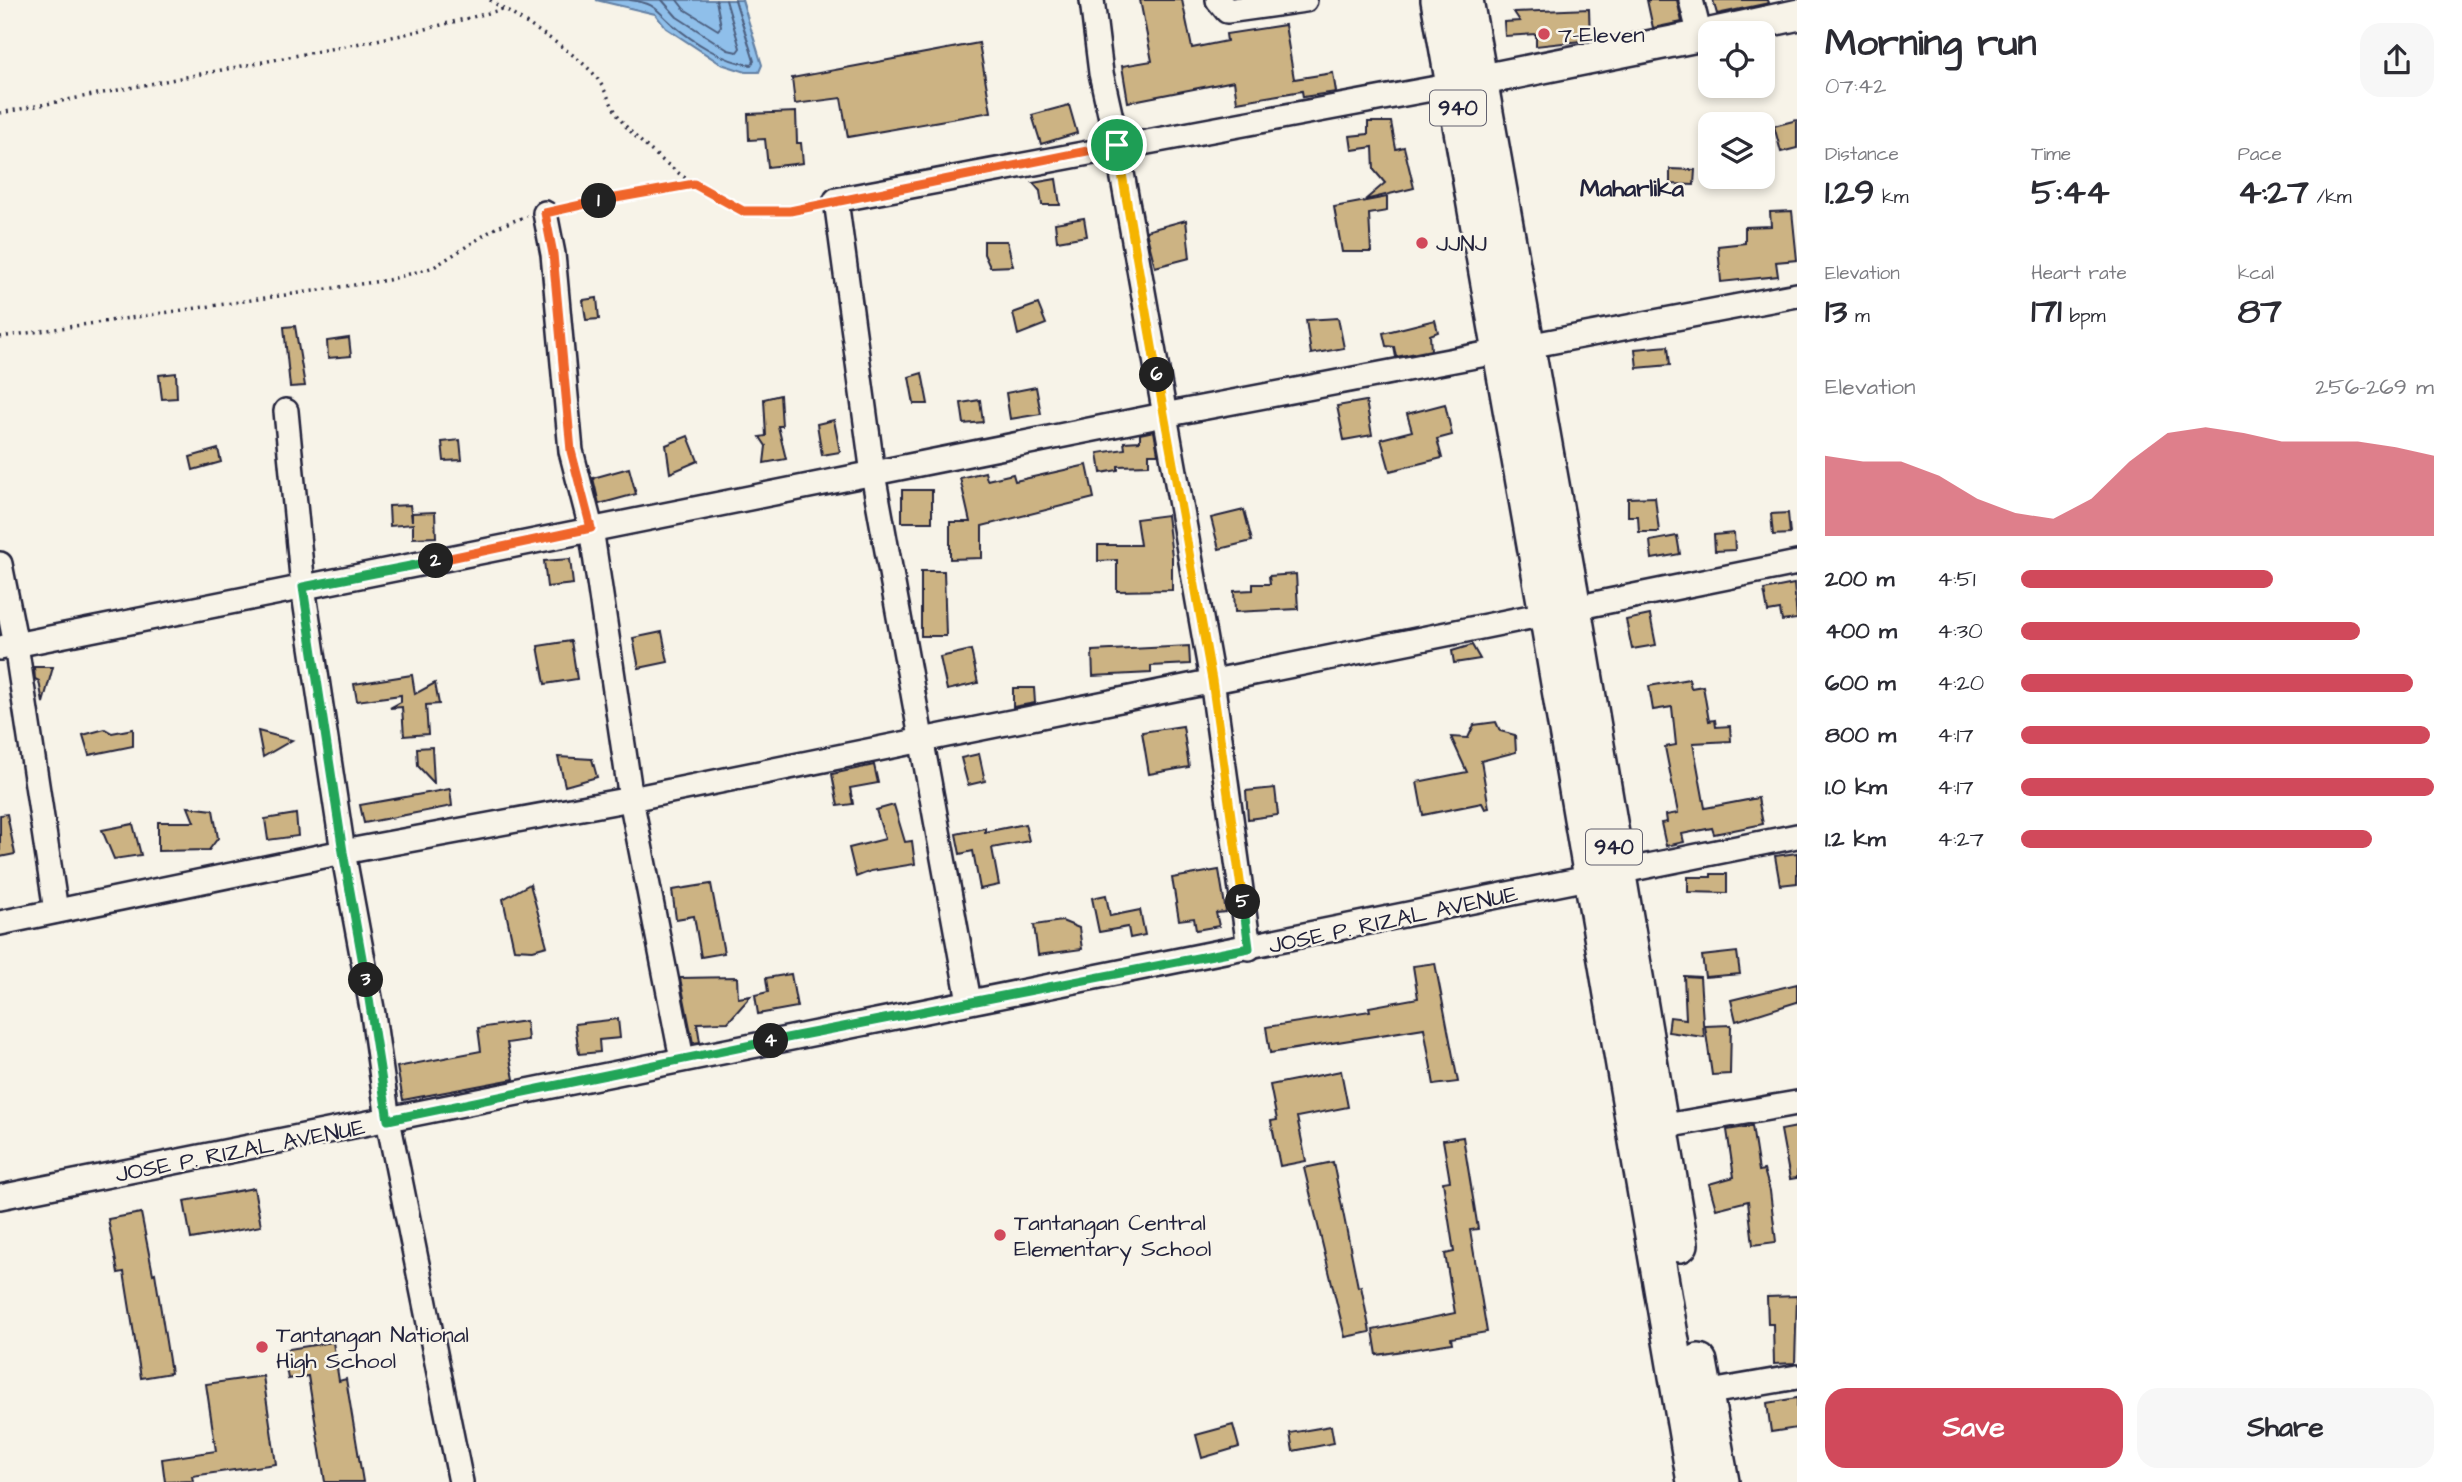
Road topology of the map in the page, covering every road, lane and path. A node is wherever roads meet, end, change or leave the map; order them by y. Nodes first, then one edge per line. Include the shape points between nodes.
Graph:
1 (490, 0) edge
2 (1092, 0) edge
3 (1218, 0) edge
4 (1305, 0) edge
5 (1438, 0) edge
6 (1465, 0) edge
7 (1691, 0) edge
8 (504, 9) junction
9 (1797, 15) edge
10 (1702, 21) edge
11 (1769, 21) edge
12 (1698, 36) edge
13 (1466, 83) junction
14 (0, 113) edge
15 (1117, 145) junction
16 (694, 184) junction
17 (836, 200) junction
18 (545, 213) junction
19 (1797, 295) edge
20 (0, 337) edge
21 (1515, 349) junction
22 (286, 411) dead end
23 (1164, 415) junction
24 (873, 474) junction
25 (591, 528) junction
26 (1797, 563) edge
27 (0, 564) edge
28 (303, 587) junction
29 (1560, 611) junction
30 (8, 646) edge
31 (1212, 680) junction
32 (922, 739) junction
33 (631, 799) junction
34 (1797, 836) edge
35 (343, 852) junction
36 (1605, 875) junction
37 (56, 911) junction
38 (0, 923) edge
39 (1249, 948) junction
40 (969, 1001) junction
41 (682, 1059) junction
42 (1797, 1103) edge
43 (388, 1120) junction
44 (1648, 1129) junction
45 (0, 1197) edge
46 (1797, 1377) edge
47 (1692, 1395) junction
48 (461, 1482) edge
49 (1695, 1482) edge
50 (1721, 1482) edge

1 - 8 path
2 - 15 street via 1101,73
3 - 4 street via 1227,11
5 - 13 highway, 940
6 - 13 highway, 940
7 - 10 street
8 - 14 path via 402,35
8 - 16 path via 593,72 624,125
9 - 11 main road
12 - 13 main road
13 - 15 street
13 - 21 highway, 940
15 - 17 street
15 - 23 street
16 - 17 path via 743,211 790,211
16 - 18 path
17 - 24 street
18 - 20 path via 497,227 434,267 388,280
18 - 25 street via 553,254 571,451
19 - 21 street
21 - 23 street
21 - 29 highway, 940
22 - 28 street
23 - 24 street
23 - 31 street
24 - 25 street
24 - 32 street
25 - 28 street
25 - 33 street
26 - 29 street
27 - 30 street
28 - 30 street
28 - 35 street
29 - 31 street
29 - 36 highway, 940
30 - 37 street
31 - 32 street
31 - 39 street
32 - 33 street
32 - 40 street
33 - 35 street
33 - 41 street
34 - 36 street, JOSE P. RIZAL AVENUE
35 - 37 street
35 - 43 street
36 - 39 street, JOSE P. RIZAL AVENUE
36 - 44 highway, 940
37 - 38 street
39 - 40 street, JOSE P. RIZAL AVENUE
40 - 41 street, JOSE P. RIZAL AVENUE
41 - 43 street, JOSE P. RIZAL AVENUE
42 - 44 street
43 - 45 street, JOSE P. RIZAL AVENUE
43 - 48 street
44 - 47 highway, 940
46 - 47 street
47 - 49 highway, 940
47 - 50 highway, 940

